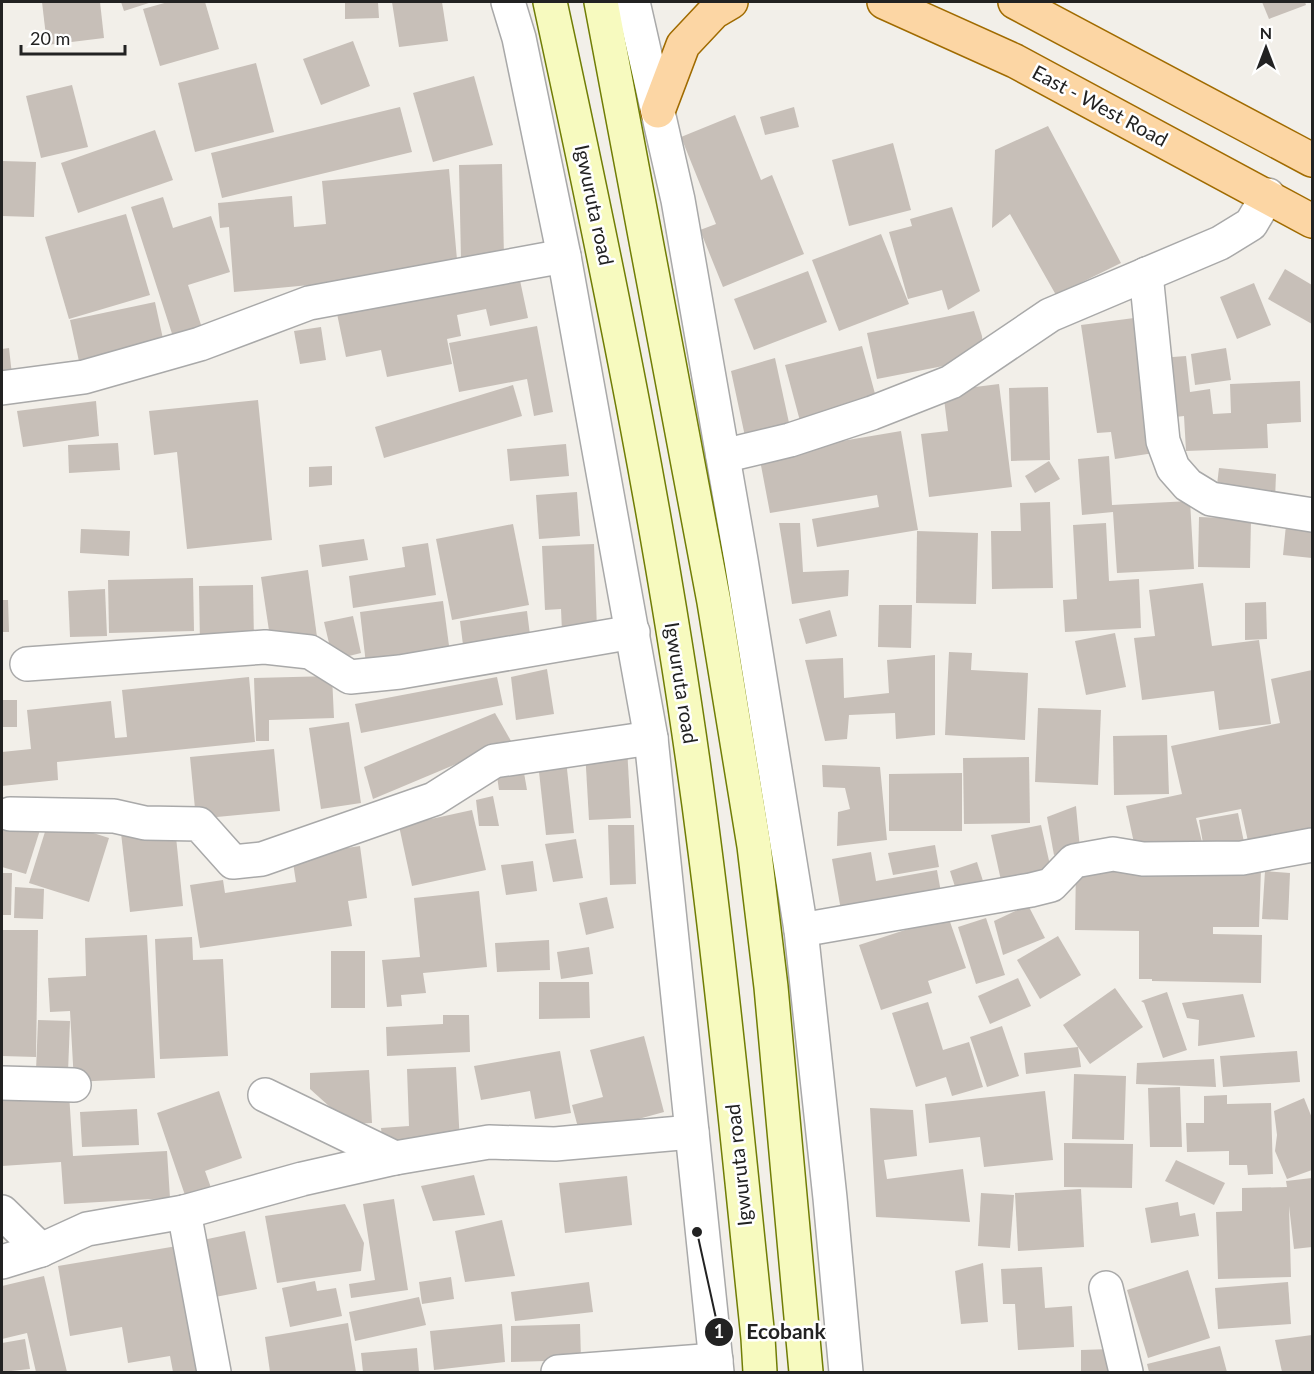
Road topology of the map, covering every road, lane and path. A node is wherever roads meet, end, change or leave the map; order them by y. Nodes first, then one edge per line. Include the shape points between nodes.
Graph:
1 (508, 2) edge
2 (550, 2) edge
3 (601, 2) edge
4 (633, 2) edge
5 (731, 2) edge
6 (884, 2) edge
7 (1015, 2) edge
8 (658, 111) junction
9 (1312, 160) edge
10 (1268, 195) junction
11 (1312, 221) edge
12 (564, 256) junction
13 (1146, 274) junction
14 (2, 388) edge
15 (723, 456) junction
16 (1312, 515) edge
17 (633, 632) junction
18 (27, 664) dead end
19 (651, 738) junction
20 (10, 814) dead end
21 (1312, 844) edge
22 (801, 930) junction
23 (2, 1083) edge
24 (74, 1086) dead end
25 (265, 1095) dead end
26 (692, 1132) junction
27 (395, 1158) junction
28 (2, 1212) edge
29 (184, 1212) junction
30 (41, 1250) junction
31 (2, 1262) edge
32 (1107, 1288) dead end
33 (717, 1366) edge
34 (214, 1372) edge
35 (558, 1372) edge
36 (760, 1372) edge
37 (806, 1372) edge
38 (846, 1372) edge
39 (1126, 1372) edge

1 - 12 street
2 - 36 main road, Igwuruta road via 603,242 686,716 706,852
3 - 37 main road via 714,602 754,846 771,987
4 - 8 street
5 - 8 main road via 714,12 683,45
6 - 10 main road, East - West Road via 1016,61
7 - 9 main road
8 - 15 street
10 - 11 main road, East - West Road
10 - 13 street via 1251,224 1220,243
12 - 14 street via 309,303 200,344 84,378
12 - 17 street
13 - 15 street via 1050,315 951,382 790,440
13 - 16 street via 1163,441 1173,468 1188,485 1211,499
15 - 22 street
17 - 18 street via 350,677 310,652 265,647
17 - 19 street
19 - 20 street via 494,761 434,800 262,859 232,862 199,824 145,823 114,816
19 - 26 street
21 - 22 street via 1242,858 1143,859 1113,854 1074,861 1051,885 1031,890
22 - 38 street
23 - 24 street
25 - 27 street
26 - 27 street via 555,1144 489,1142
26 - 33 street
27 - 29 street
28 - 30 street
29 - 30 street via 87,1229
29 - 34 street
30 - 31 street
32 - 39 street
33 - 35 street

